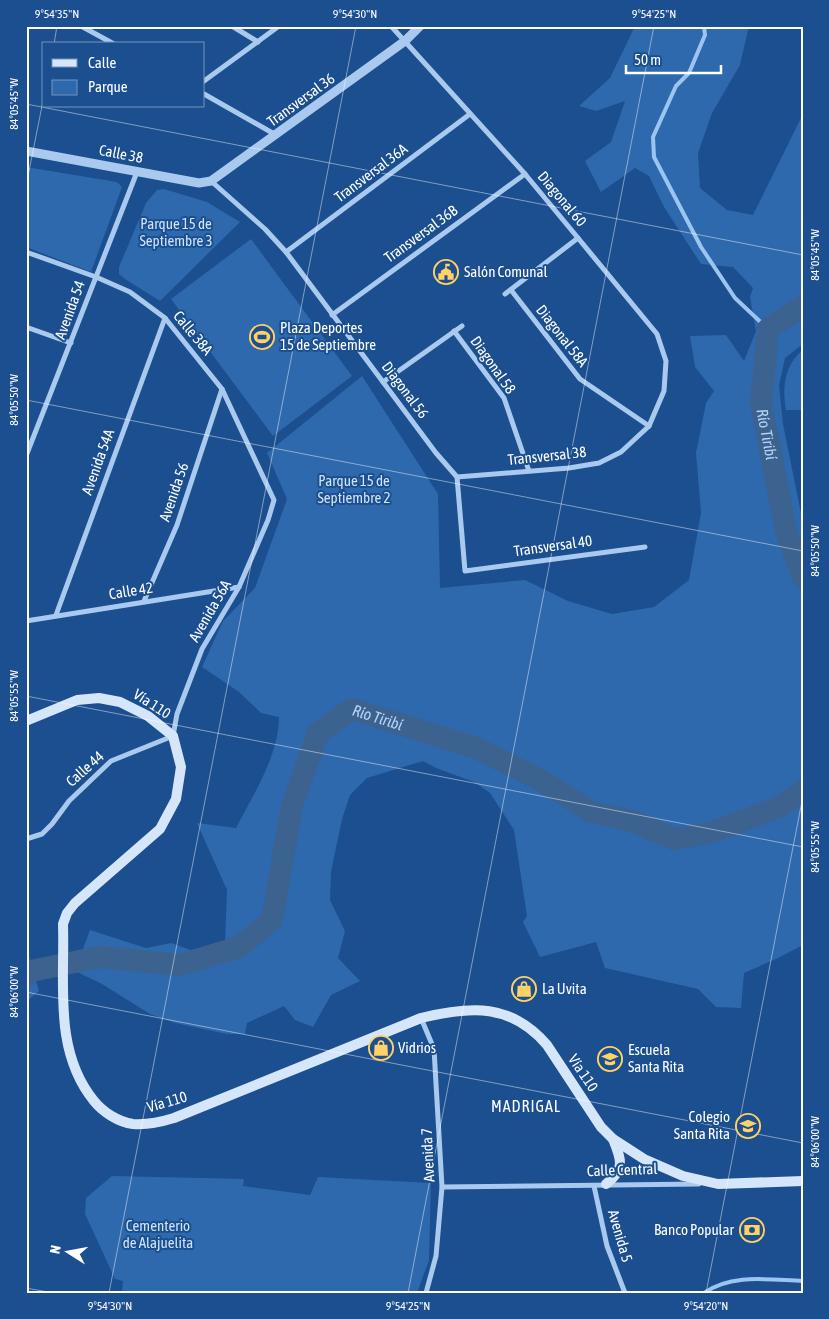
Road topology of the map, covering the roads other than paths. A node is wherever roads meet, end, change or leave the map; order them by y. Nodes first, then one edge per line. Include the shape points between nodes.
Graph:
1 (81, 26) edge
2 (232, 26) edge
3 (279, 26) edge
4 (391, 26) edge
5 (420, 26) edge
6 (406, 41) junction
7 (110, 42) edge
8 (258, 42) junction
9 (205, 80) edge
10 (205, 95) edge
11 (470, 114) junction
12 (276, 135) junction
13 (26, 150) edge
14 (137, 172) junction
15 (525, 174) junction
16 (211, 181) junction
17 (578, 238) junction
18 (26, 252) edge
19 (286, 252) junction
20 (96, 277) junction
21 (511, 290) junction
22 (505, 294) dead end
23 (332, 315) junction
24 (165, 318) junction
25 (462, 326) dead end
26 (26, 327) edge
27 (454, 332) junction
28 (71, 343) junction
29 (383, 382) junction
30 (222, 389) junction
31 (664, 391) joint
32 (649, 426) junction
33 (26, 456) edge
34 (530, 471) junction
35 (457, 478) junction
36 (274, 500) joint
37 (645, 547) dead end
38 (239, 588) junction
39 (144, 601) junction
40 (56, 616) junction
41 (26, 621) edge
42 (26, 721) edge
43 (173, 736) junction
44 (26, 839) edge
45 (421, 1018) junction
46 (613, 1138) junction
47 (803, 1181) edge
48 (606, 1184) junction
49 (718, 1184) junction
50 (594, 1186) junction
51 (442, 1187) junction
52 (426, 1293) edge
53 (625, 1293) edge

1 - 7 street
2 - 8 street
3 - 8 street
4 - 6 street, Diagonal 60
5 - 6 street, Transversal 36
6 - 11 street, Diagonal 60
6 - 12 street, Transversal 36
8 - 9 street
10 - 12 street
11 - 15 street, Diagonal 60
11 - 19 street, Transversal 36A
12 - 16 street, Transversal 36
13 - 14 street, Calle 38
14 - 16 street, Calle 38 via 199,183
14 - 20 street, Avenida 54
15 - 17 street, Diagonal 60
15 - 23 street, Transversal 36B
16 - 19 street, Diagonal 56
17 - 21 street
17 - 31 street, Diagonal 60 via 657,334 666,361
18 - 20 street, Calle 38A
19 - 23 street, Diagonal 56
20 - 24 street, Calle 38A via 130,292
20 - 28 street, Avenida 54
21 - 22 street
21 - 32 street, Diagonal 58A via 580,379
23 - 29 street, Diagonal 56
24 - 30 street, Calle 38A
24 - 40 street, Avenida 54A
25 - 27 street
26 - 28 street
27 - 29 street
27 - 34 street, Diagonal 58 via 504,398
28 - 33 street, Avenida 54
29 - 35 street, Diagonal 56
30 - 36 street, Calle 38A
30 - 39 street, Avenida 56 via 177,526
31 - 32 street, Transversal 38
32 - 34 street, Transversal 38 via 621,452 599,463
34 - 35 street, Transversal 38
35 - 37 street, Transversal 40 via 465,571
36 - 38 street, Avenida 56A
38 - 39 street, Calle 42
38 - 43 street, Avenida 56A via 202,649 177,714
39 - 40 street, Calle 42
40 - 41 street, Calle 42
42 - 43 main road, Vía 110 via 77,700 99,698 120,702 148,716
43 - 44 street, Calle 44 via 111,761 69,801 42,834
43 - 45 main road, Vía 110 via 181,767 176,799 160,829 75,903 63,924 63,1004 68,1042 80,1080 100,1108 132,1124 174,1118
45 - 46 main road, Vía 110 via 475,1010 497,1012 519,1020 547,1045 601,1127
45 - 51 street, Avenida 7 via 434,1049
46 - 48 main road via 620,1157 620,1170
46 - 49 main road, Vía 110 via 669,1171
47 - 49 main road, Calle Central
48 - 49 street, Calle Central
48 - 50 street, Calle Central
50 - 51 street, Calle Central
50 - 53 street, Avenida 5 via 607,1246
51 - 52 street, Avenida 7 via 436,1256

